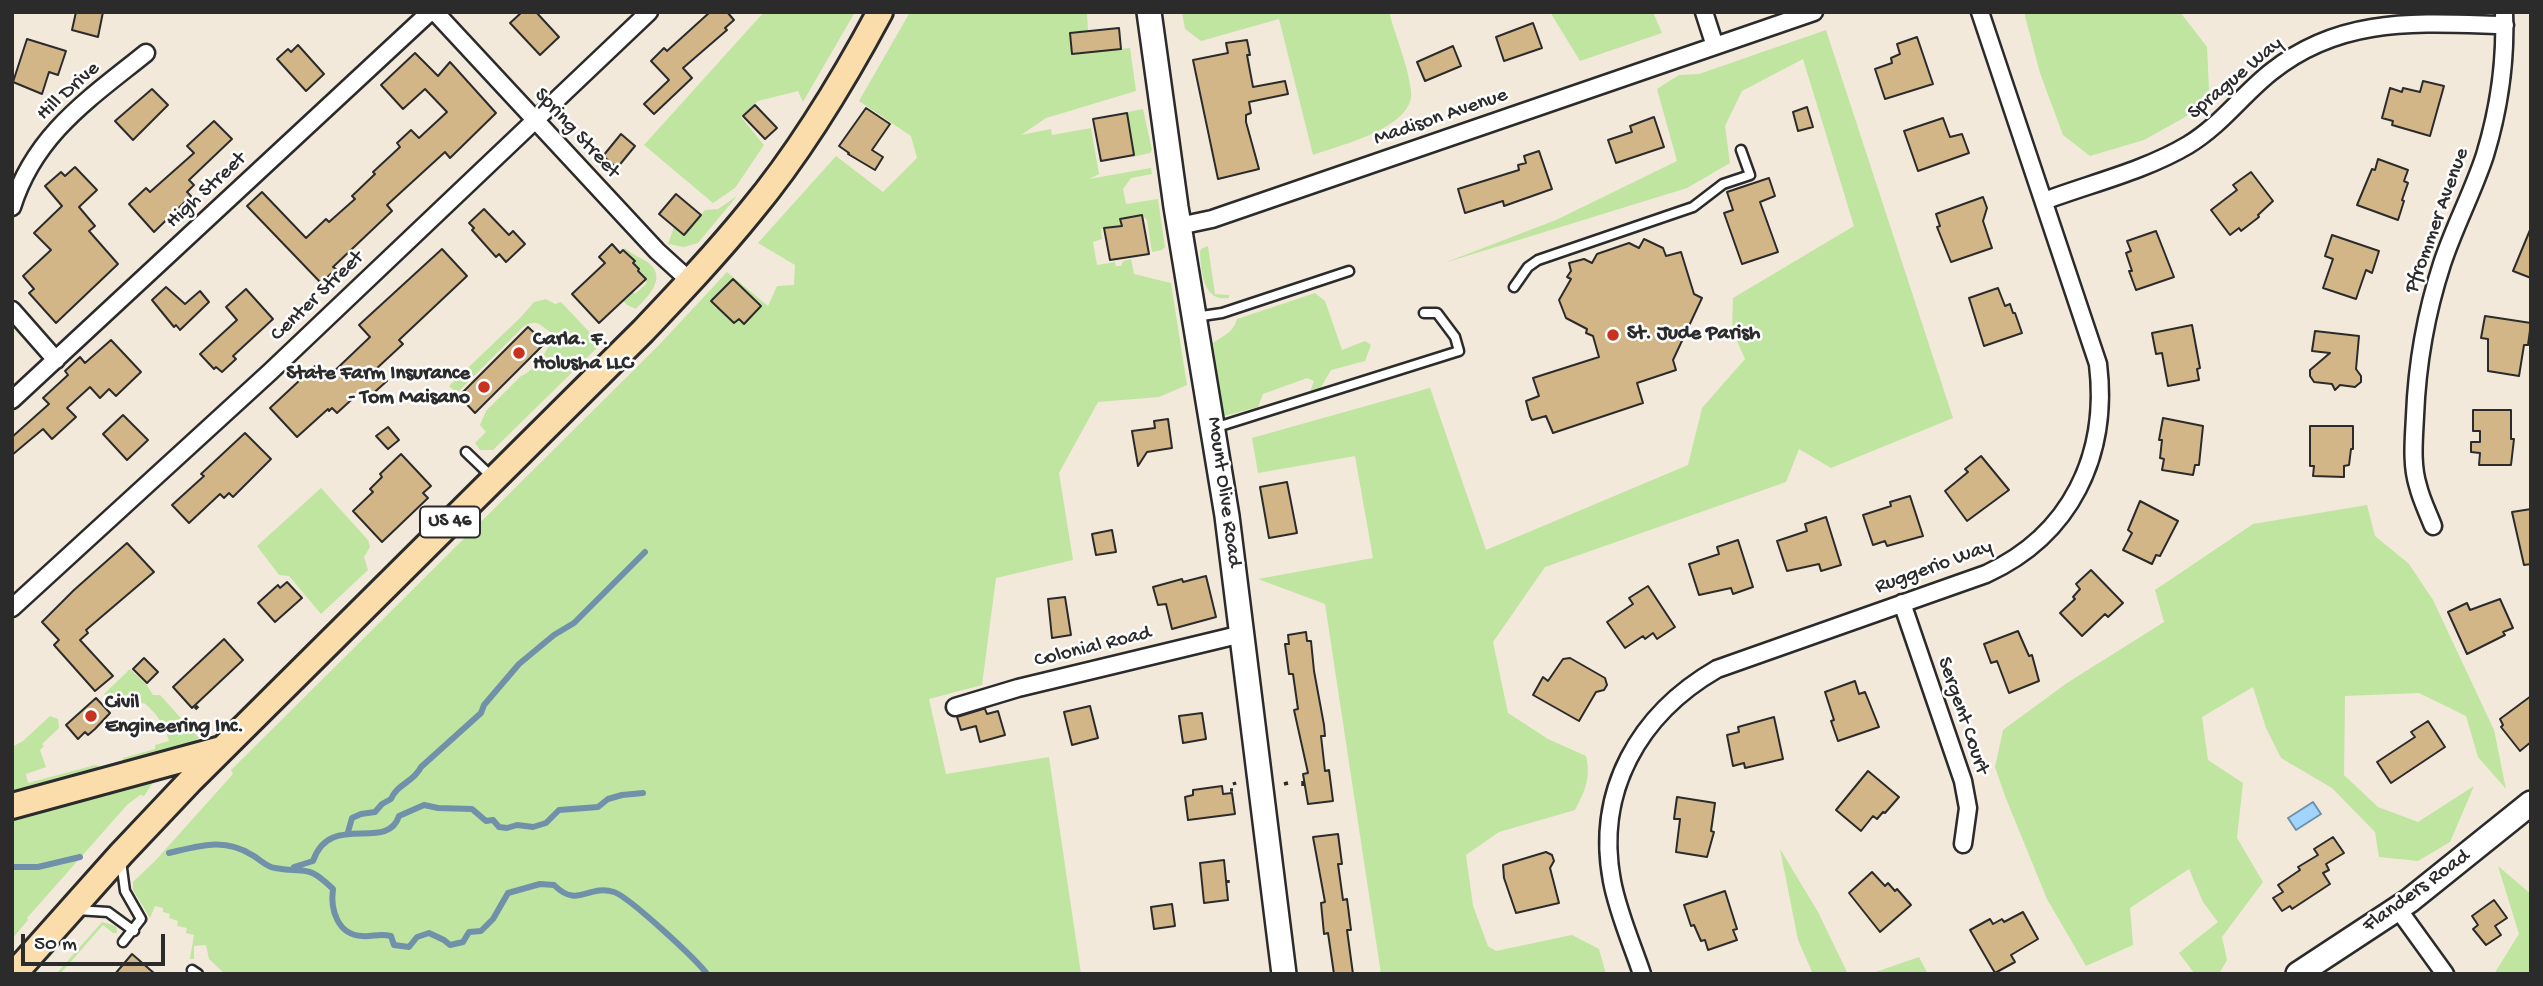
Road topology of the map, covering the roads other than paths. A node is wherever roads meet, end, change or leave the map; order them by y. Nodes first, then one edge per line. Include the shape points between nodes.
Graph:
1 (432, 12) edge
2 (649, 12) edge
3 (1149, 12) edge
4 (1704, 12) edge
5 (1814, 12) edge
6 (1980, 12) edge
7 (881, 16) edge
8 (2505, 19) edge
9 (1715, 46) junction
10 (146, 52) dead end
11 (535, 120) junction
12 (1741, 150) dead end
13 (2044, 201) junction
14 (12, 207) edge
15 (1180, 226) junction
16 (1349, 271) dead end
17 (690, 281) junction
18 (1514, 287) dead end
19 (12, 310) edge
20 (1424, 313) dead end
21 (1195, 317) junction
22 (56, 360) junction
23 (12, 400) edge
24 (1214, 428) junction
25 (466, 452) dead end
26 (494, 478) junction
27 (2433, 526) dead end
28 (1902, 603) junction
29 (12, 608) edge
30 (1242, 634) junction
31 (955, 707) dead end
32 (222, 749) junction
33 (2531, 803) edge
34 (12, 806) edge
35 (1963, 844) dead end
36 (121, 854) junction
37 (2398, 909) junction
38 (71, 910) junction
39 (136, 927) junction
40 (123, 943) dead end
41 (14, 974) edge
42 (1284, 974) edge
43 (1642, 974) edge
44 (2298, 974) edge
45 (2445, 974) edge

1 - 11 street, Spring Street
1 - 22 street, High Street
2 - 11 street, Center Street
3 - 15 main road, Mount Olive Road
4 - 9 street
5 - 9 street, Madison Avenue
6 - 13 street, Ruggerio Way
7 - 17 main road, US 46 via 777,177
8 - 13 street, Sprague Way via 2389,25 2323,40 2270,73 2219,123 2186,146
8 - 27 street, Pfrommer Avenue via 2494,118 2442,263 2422,346 2415,467 2417,486
9 - 15 street, Madison Avenue via 1212,219
10 - 14 street, Hill Drive via 43,145 24,175
11 - 17 street, Spring Street
11 - 29 street, Center Street
12 - 18 lane via 1749,175 1723,184 1693,207 1538,260
13 - 28 street, Ruggerio Way via 2098,364 2102,391 2094,450 2074,497 2036,543 1986,574
15 - 21 main road, Mount Olive Road
16 - 21 lane via 1222,313
17 - 26 main road, US 46
19 - 22 street
20 - 24 lane via 1437,313 1455,337 1459,351
21 - 24 main road, Mount Olive Road
22 - 23 street, High Street
24 - 30 main road, Mount Olive Road
25 - 26 lane
26 - 32 main road, US 46
28 - 35 street, Sergent Court via 1963,781 1968,808
28 - 43 street, Ruggerio Way via 1717,669 1677,696 1640,738 1616,791 1609,842 1612,884
30 - 31 street, Colonial Road
30 - 42 main road, Mount Olive Road
32 - 34 main road
32 - 36 main road, US 46
33 - 37 main road, Flanders Road
36 - 38 main road, US 46
36 - 39 lane via 123,885 140,915
37 - 44 main road, Flanders Road
37 - 45 street
38 - 39 lane via 108,912
38 - 41 main road, US 46
39 - 40 lane

